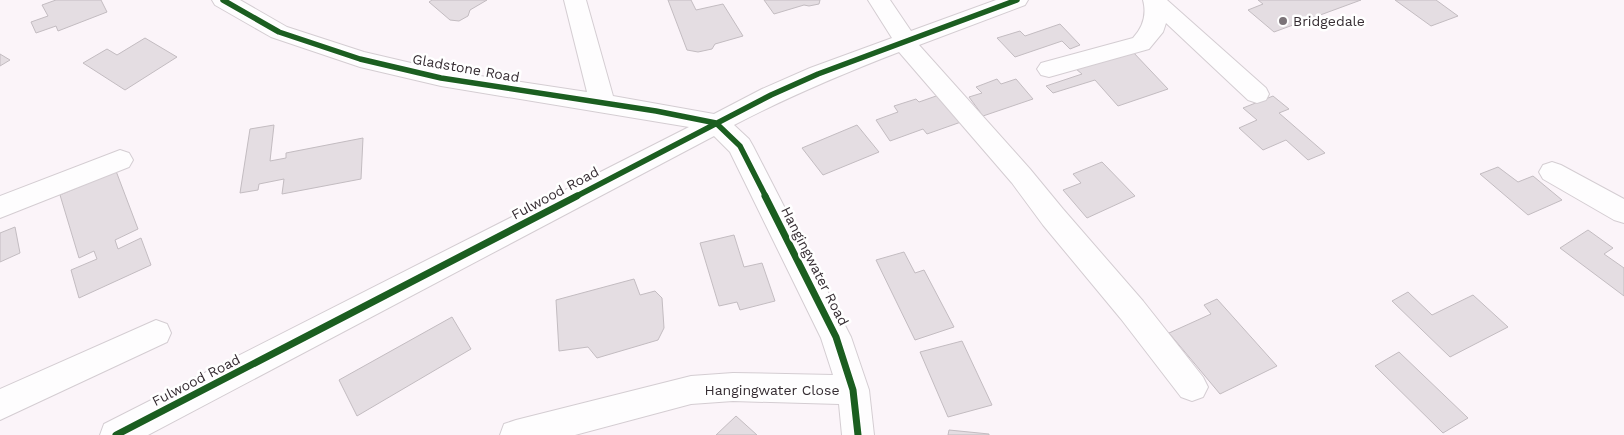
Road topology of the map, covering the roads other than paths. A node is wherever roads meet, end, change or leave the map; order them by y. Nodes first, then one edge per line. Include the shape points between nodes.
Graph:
1 (223, 0) edge
2 (576, 0) edge
3 (879, 0) edge
4 (1017, 0) edge
5 (1154, 0) edge
6 (905, 42) junction
7 (1049, 69) dead end
8 (1257, 94) dead end
9 (602, 104) junction
10 (716, 123) junction
11 (120, 160) dead end
12 (1552, 172) dead end
13 (0, 207) edge
14 (1624, 212) edge
15 (156, 333) dead end
16 (1192, 387) dead end
17 (853, 390) junction
18 (0, 405) edge
19 (116, 435) edge
20 (516, 435) edge
21 (858, 435) edge

1 - 9 street, Gladstone Road via 280,32 360,60 441,78
2 - 9 street
3 - 6 street
4 - 6 street, Fulwood Road
5 - 7 street via 1156,16 1152,32 1141,44
5 - 8 street
6 - 10 street, Fulwood Road via 818,74
6 - 16 street via 1127,303
9 - 10 street, Gladstone Road
10 - 17 street, Hangingwater Road via 740,146 836,337
10 - 19 street, Fulwood Road
11 - 13 street
12 - 14 street
15 - 18 street
17 - 20 street, Hangingwater Close via 691,390
17 - 21 street, Hangingwater Road

